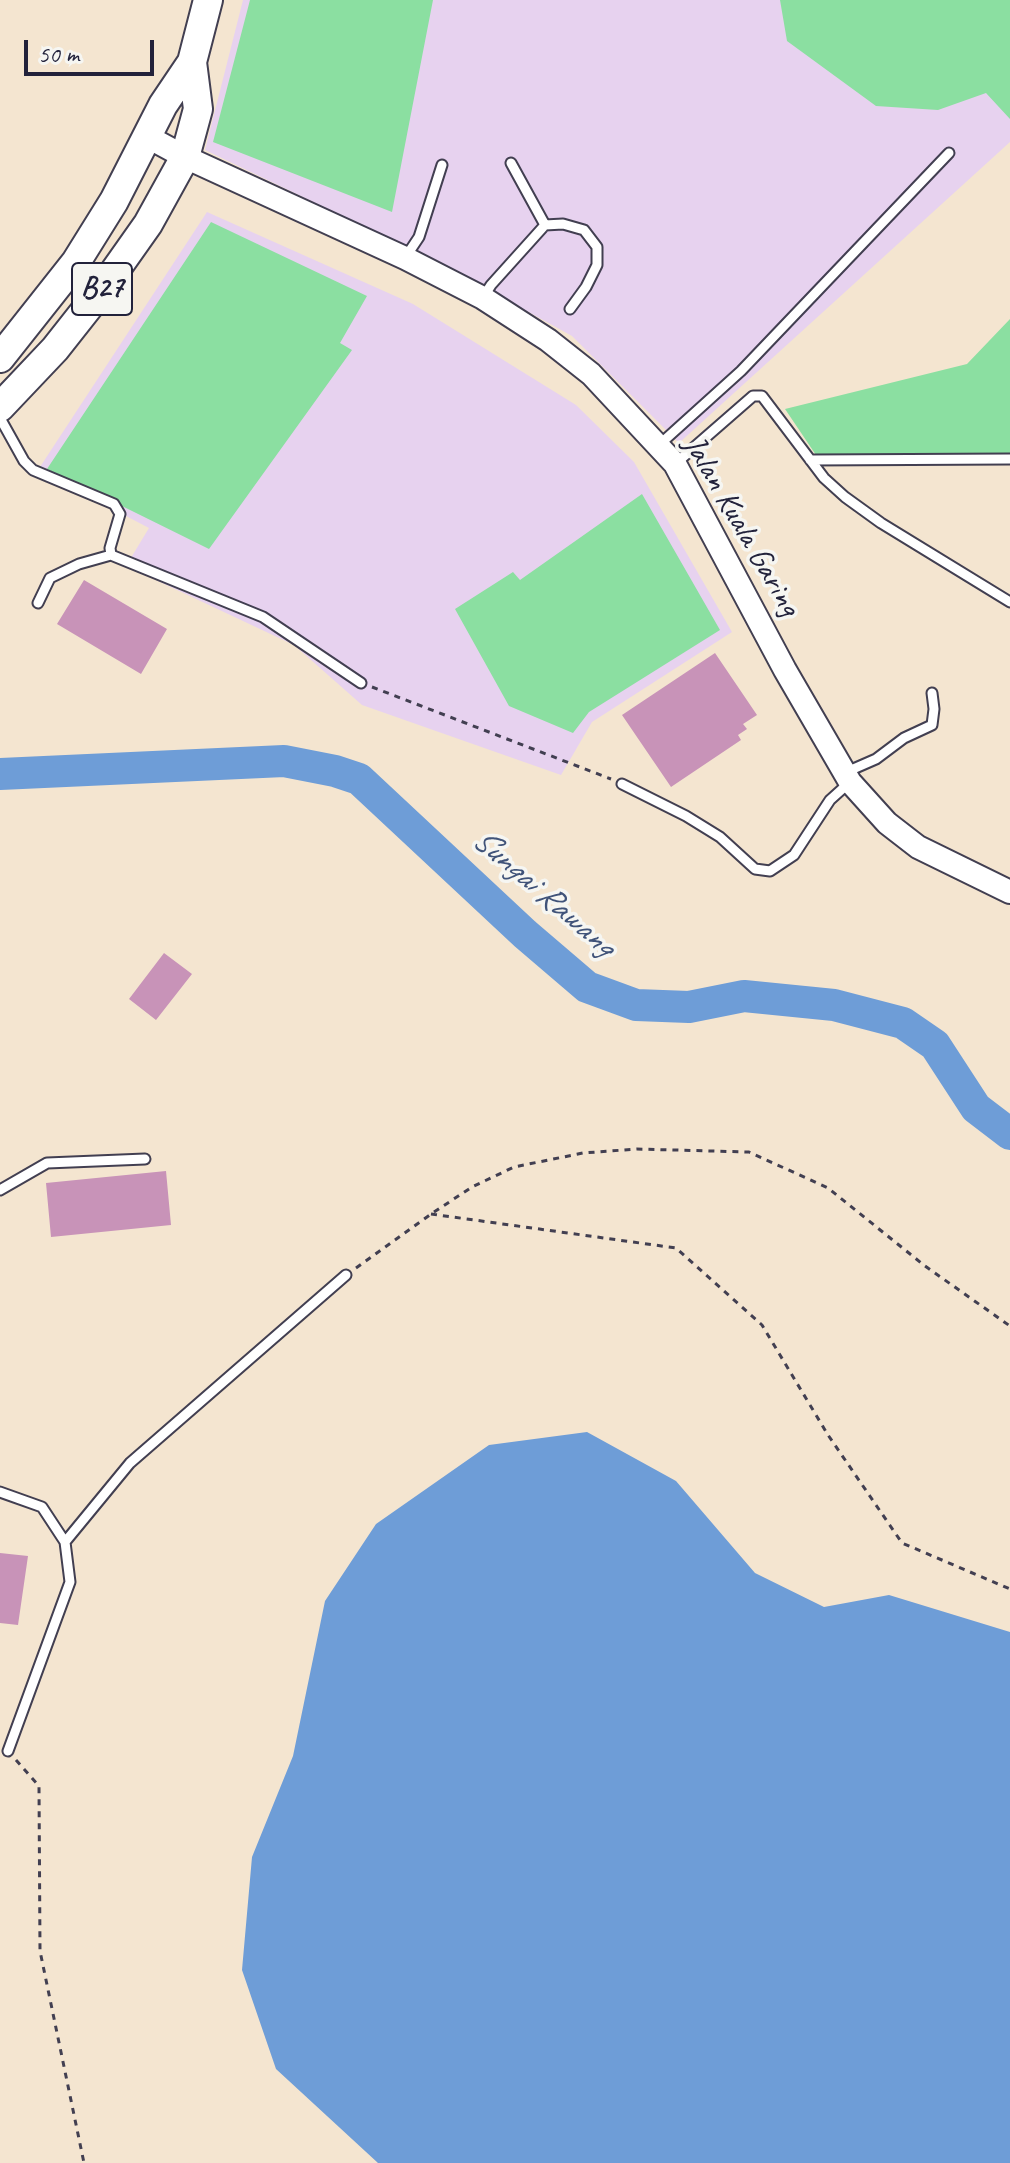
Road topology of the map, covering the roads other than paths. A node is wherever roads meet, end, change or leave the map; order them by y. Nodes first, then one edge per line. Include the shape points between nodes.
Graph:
1 (208, 0) edge
2 (192, 62) junction
3 (148, 137) junction
4 (949, 153) dead end
5 (185, 157) junction
6 (511, 163) dead end
7 (442, 165) dead end
8 (545, 225) junction
9 (405, 258) junction
10 (483, 298) junction
11 (570, 309) dead end
12 (0, 358) edge
13 (0, 407) edge
14 (0, 418) edge
15 (659, 445) junction
16 (1010, 459) edge
17 (810, 460) junction
18 (675, 464) junction
19 (111, 555) junction
20 (1010, 602) edge
21 (38, 603) dead end
22 (361, 683) road end
23 (932, 693) dead end
24 (847, 777) junction
25 (622, 784) road end
26 (1010, 892) edge
27 (145, 1159) dead end
28 (0, 1190) edge
29 (346, 1275) road end
30 (0, 1492) edge
31 (65, 1542) junction
32 (8, 1751) road end

1 - 2 main road, B27
2 - 3 main road, B27
2 - 5 main road, B27 via 198,109
3 - 5 street, Jalan Kuala Garing
3 - 12 main road, B27 via 76,262
4 - 15 lane via 741,371
5 - 9 street, Jalan Kuala Garing
5 - 13 main road, B27 via 148,224 100,292
6 - 8 lane
7 - 9 lane via 419,237
8 - 10 lane
8 - 11 lane via 584,230 597,247 597,265
9 - 10 street, Jalan Kuala Garing
10 - 15 street, Jalan Kuala Garing via 591,374
14 - 19 lane via 33,470 114,504 120,514
15 - 18 street, Jalan Kuala Garing
16 - 17 lane
17 - 18 lane via 762,396 753,396
17 - 20 lane via 824,478 881,523
18 - 24 street, Jalan Kuala Garing
19 - 21 lane via 50,578
19 - 22 lane via 263,617
23 - 24 lane via 932,725
24 - 25 lane via 794,855 770,871 755,869 708,830
24 - 26 street, Jalan Kuala Garing via 887,823 918,847
27 - 28 lane via 47,1163
29 - 31 lane via 130,1463
30 - 31 lane via 42,1507
31 - 32 lane via 70,1582

